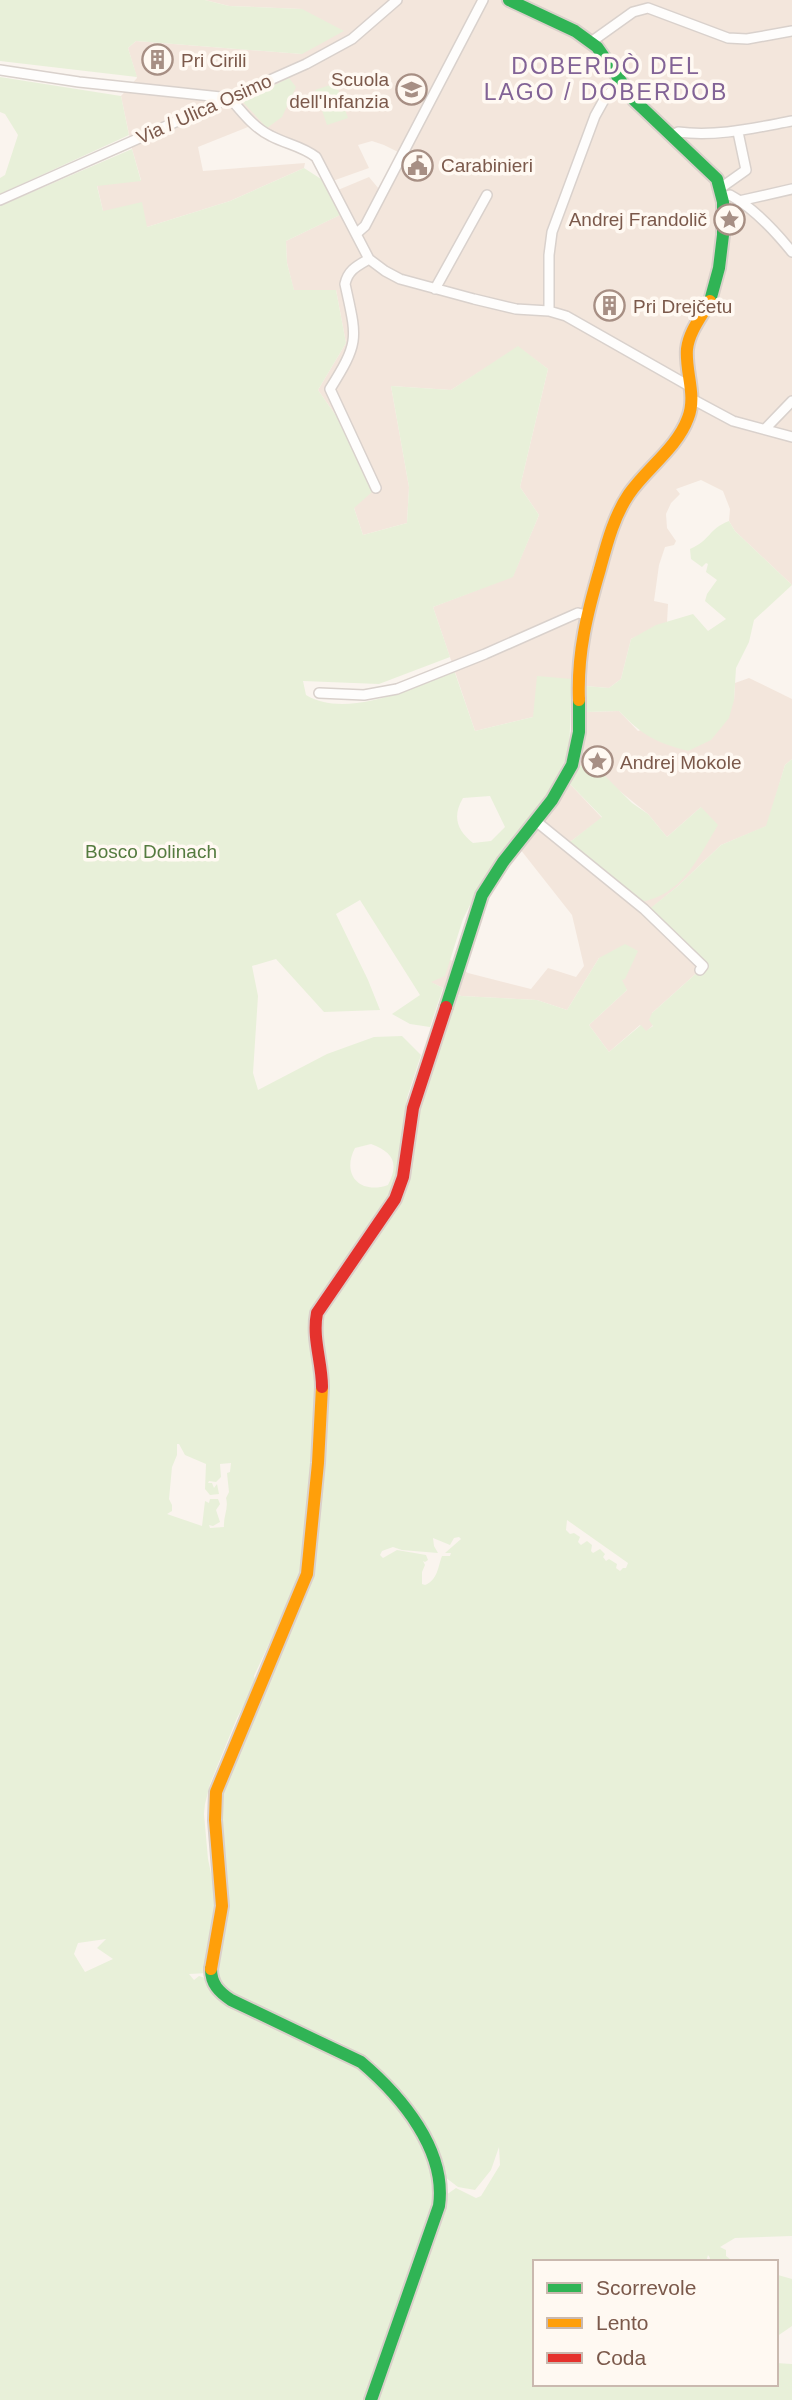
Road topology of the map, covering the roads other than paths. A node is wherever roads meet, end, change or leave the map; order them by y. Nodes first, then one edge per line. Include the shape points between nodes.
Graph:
1 (397, 0) edge
2 (483, 0) edge
3 (509, 0) edge
4 (792, 31) edge
5 (591, 42) junction
6 (0, 70) edge
7 (620, 82) junction
8 (230, 98) junction
9 (792, 121) edge
10 (737, 132) junction
11 (678, 139) junction
12 (792, 189) edge
13 (723, 192) junction
14 (487, 195) dead end
15 (0, 200) edge
16 (739, 201) junction
17 (357, 233) junction
18 (792, 252) edge
19 (369, 258) junction
20 (435, 289) junction
21 (549, 311) junction
22 (691, 393) junction
23 (792, 401) edge
24 (765, 429) junction
25 (792, 437) edge
26 (376, 488) dead end
27 (586, 615) junction
28 (319, 693) dead end
29 (537, 822) junction
30 (702, 968) dead end
31 (371, 2400) edge

1 - 8 street, Via / Ulica Osimo via 335,49
2 - 17 street via 365,226
3 - 5 street
4 - 5 street via 729,38 648,8 633,12
5 - 7 street
6 - 8 street
7 - 11 street
7 - 21 street via 595,116 552,232
8 - 15 street, Via / Ulica Osimo
8 - 17 street via 269,136 316,157
9 - 10 street
10 - 11 street via 678,132
10 - 13 street via 746,170
11 - 13 street via 710,171
12 - 16 street
13 - 16 street
13 - 22 street via 716,282 687,350
14 - 20 street
16 - 18 street
17 - 19 street
19 - 20 street via 385,271
19 - 26 street via 352,268 347,277 355,342 330,390
20 - 21 street via 516,309
21 - 22 street via 589,328
22 - 24 street via 733,421
22 - 27 street via 687,421 616,517
23 - 24 street
24 - 25 street
27 - 28 street via 572,616 397,689 365,695
27 - 29 street via 578,674 576,750 571,767
29 - 30 street via 644,909
29 - 31 street via 495,870 481,895 413,1108 403,1177 395,1199 314,1322 322,1376 307,1574 222,1773 213,1813 222,1906 213,1983 231,2000 377,2073 422,2136 439,2173 439,2206

